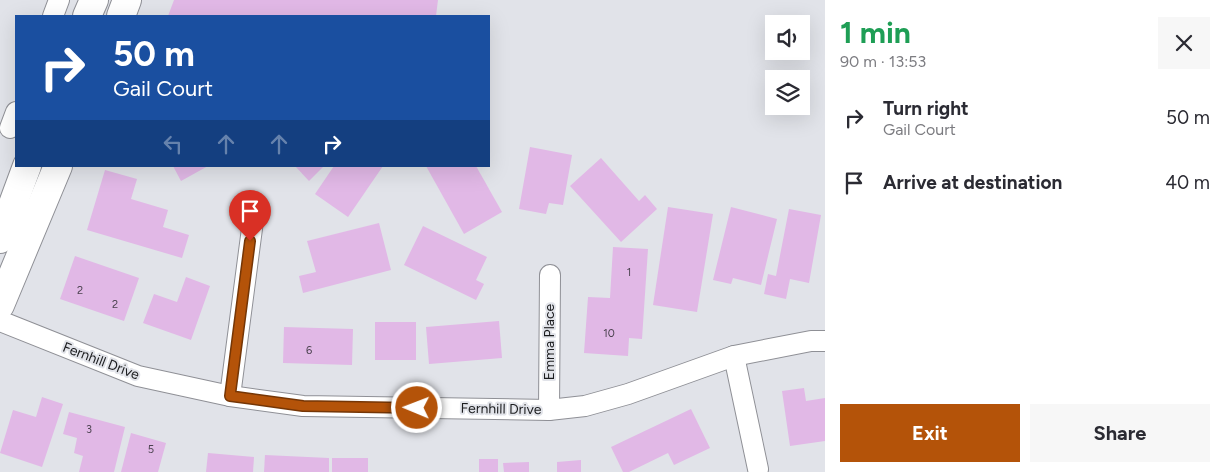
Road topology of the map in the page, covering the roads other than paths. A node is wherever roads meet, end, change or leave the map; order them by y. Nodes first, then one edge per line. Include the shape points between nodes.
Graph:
1 (60, 0) edge
2 (94, 0) edge
3 (127, 0) edge
4 (53, 15) edge
5 (87, 15) edge
6 (121, 15) edge
7 (27, 167) edge
8 (58, 167) edge
9 (253, 221) dead end
10 (0, 239) edge
11 (550, 275) dead end
12 (0, 304) edge
13 (0, 321) edge
14 (825, 341) edge
15 (734, 356) junction
16 (230, 396) junction
17 (549, 410) junction
18 (758, 469) dead end

1 - 4 street
2 - 5 main road
3 - 6 main road
7 - 10 main road
8 - 12 main road
9 - 16 street
11 - 17 street, Emma Place
13 - 16 street, Fernhill Drive via 138,376
14 - 15 street, Fernhill Drive
15 - 17 street, Fernhill Drive via 628,394 585,406
15 - 18 street
16 - 17 street, Fernhill Drive via 303,406

